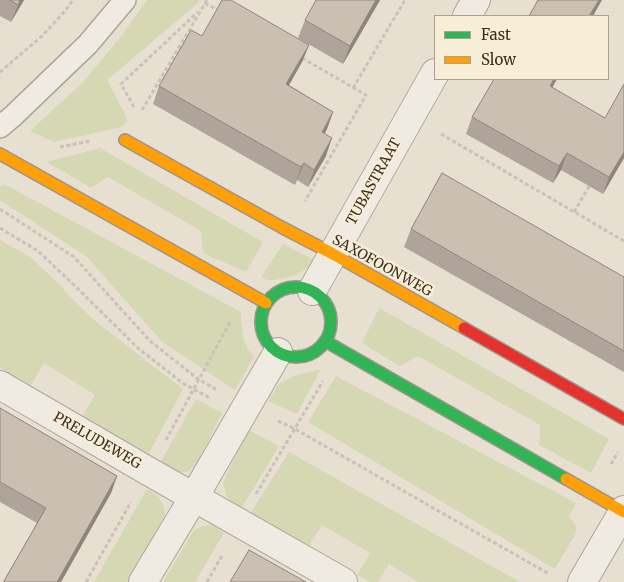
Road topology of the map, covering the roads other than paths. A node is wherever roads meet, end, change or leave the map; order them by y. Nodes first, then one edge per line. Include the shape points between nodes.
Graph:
1 (125, 0) edge
2 (476, 0) edge
3 (468, 15) edge
4 (434, 75) edge
5 (0, 127) edge
6 (125, 140) road end
7 (0, 154) edge
8 (333, 254) junction
9 (312, 291) junction
10 (266, 303) junction
11 (325, 341) junction
12 (278, 352) junction
13 (0, 384) edge
14 (624, 419) edge
15 (194, 498) junction
16 (624, 511) edge
17 (143, 582) edge
18 (342, 582) edge
19 (582, 582) edge

1 - 5 lane via 88,44
2 - 3 street
4 - 8 street, TUBASTRAAT
6 - 8 street, SAXOFOONWEG
7 - 10 street
8 - 9 street, TUBASTRAAT
8 - 14 street, SAXOFOONWEG
9 - 10 street via 287,288
9 - 11 street via 324,302 330,317 331,325
10 - 12 street via 262,312 262,330 265,339
11 - 12 street via 315,351 300,356
11 - 16 street
12 - 15 street
13 - 15 street, PRELUDEWEG
15 - 17 street
15 - 18 street, PRELUDEWEG
16 - 19 street

